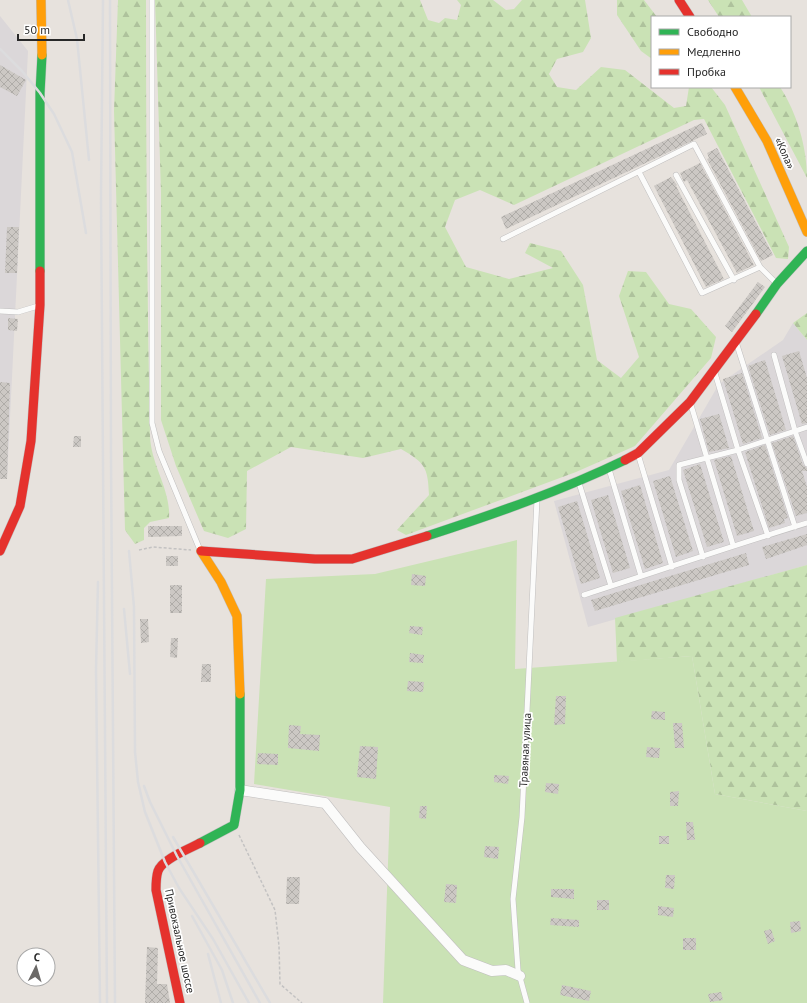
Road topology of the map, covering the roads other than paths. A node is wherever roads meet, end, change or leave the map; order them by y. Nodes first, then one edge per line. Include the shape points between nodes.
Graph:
1 (41, 0) edge
2 (152, 0) edge
3 (679, 0) edge
4 (689, 16) edge
5 (736, 88) edge
6 (639, 172) junction
7 (676, 175) dead end
8 (807, 232) edge
9 (503, 238) dead end
10 (807, 252) edge
11 (760, 267) junction
12 (734, 280) junction
13 (777, 284) junction
14 (40, 305) junction
15 (0, 311) edge
16 (736, 342) junction
17 (774, 355) dead end
18 (714, 370) junction
19 (690, 402) junction
20 (807, 427) edge
21 (795, 431) junction
22 (767, 440) junction
23 (738, 450) junction
24 (638, 453) junction
25 (705, 458) junction
26 (807, 464) edge
27 (608, 468) junction
28 (579, 482) junction
29 (538, 496) junction
30 (807, 523) edge
31 (794, 527) junction
32 (10, 532) junction
33 (768, 536) junction
34 (0, 537) edge
35 (732, 545) junction
36 (0, 551) edge
37 (201, 551) junction
38 (703, 557) junction
39 (672, 567) junction
40 (641, 576) junction
41 (610, 586) junction
42 (584, 594) dead end
43 (240, 790) junction
44 (520, 976) junction
45 (180, 1003) edge
46 (527, 1003) edge

1 - 14 main road
2 - 37 lane via 152,423 159,451
3 - 4 main road
5 - 8 main road, «Кола» via 767,141
6 - 9 lane
6 - 11 lane via 694,144
6 - 12 lane via 702,293
7 - 12 lane
10 - 13 main road
11 - 12 lane
11 - 13 lane
13 - 16 main road
14 - 15 lane via 18,312
14 - 32 main road via 31,441 20,506
16 - 18 main road
16 - 22 lane
17 - 21 lane
18 - 19 main road
18 - 23 lane
19 - 24 main road
19 - 25 lane
20 - 21 lane
21 - 22 lane
21 - 26 lane
22 - 23 lane
22 - 31 lane
23 - 25 lane
23 - 33 lane
24 - 27 main road
24 - 39 lane
25 - 35 lane
25 - 38 lane via 679,465 679,480
27 - 28 main road
27 - 40 lane
28 - 29 main road
28 - 41 lane
29 - 37 main road via 500,512 352,559
29 - 44 lane, Травяная улица via 522,817 513,899
30 - 31 lane
31 - 33 lane
32 - 34 main road
32 - 36 main road
33 - 35 lane
35 - 38 lane
37 - 43 main road via 221,582 237,616 240,668
38 - 39 lane
39 - 40 lane
40 - 41 lane
41 - 42 lane
43 - 44 street via 325,803 370,858 463,960 492,971 506,970
43 - 45 main road, Привокзальное шоссе via 234,825 165,862 157,873 156,890
44 - 46 lane, Травяная улица

